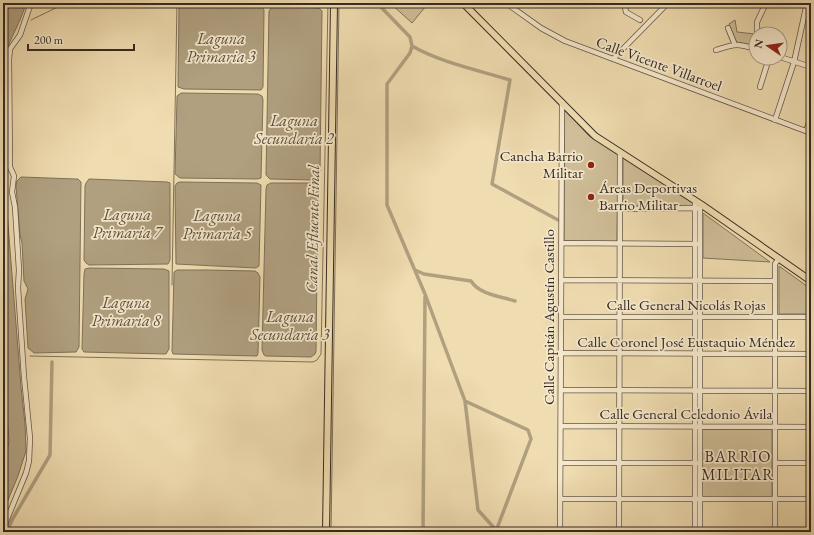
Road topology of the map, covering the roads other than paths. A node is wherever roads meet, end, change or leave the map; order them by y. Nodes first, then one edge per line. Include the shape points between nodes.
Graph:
1 (31, 3) edge
2 (334, 3) edge
3 (463, 3) edge
4 (506, 3) edge
5 (624, 3) edge
6 (668, 3) edge
7 (766, 3) edge
8 (809, 3) edge
9 (640, 20) dead end
10 (757, 26) edge
11 (728, 28) dead end
12 (735, 44) junction
13 (748, 46) edge
14 (716, 50) dead end
15 (613, 59) junction
16 (788, 60) edge
17 (794, 62) junction
18 (767, 66) edge
19 (811, 67) edge
20 (760, 87) dead end
21 (562, 102) junction
22 (811, 117) edge
23 (775, 120) junction
24 (808, 132) edge
25 (620, 152) junction
26 (699, 207) junction
27 (620, 209) junction
28 (561, 244) junction
29 (620, 244) junction
30 (698, 244) junction
31 (779, 258) junction
32 (561, 280) junction
33 (620, 280) junction
34 (698, 281) junction
35 (775, 281) junction
36 (811, 281) edge
37 (561, 317) junction
38 (619, 317) junction
39 (698, 317) junction
40 (775, 317) junction
41 (811, 317) edge
42 (561, 353) junction
43 (619, 353) junction
44 (698, 353) junction
45 (775, 354) junction
46 (811, 354) edge
47 (561, 390) junction
48 (698, 390) junction
49 (775, 390) junction
50 (619, 391) junction
51 (811, 391) edge
52 (3, 420) edge
53 (561, 426) junction
54 (619, 426) junction
55 (697, 426) junction
56 (775, 427) junction
57 (811, 427) edge
58 (3, 459) edge
59 (561, 462) junction
60 (775, 462) junction
61 (619, 463) junction
62 (697, 463) junction
63 (811, 463) edge
64 (560, 499) junction
65 (619, 499) junction
66 (697, 499) junction
67 (775, 499) junction
68 (811, 499) edge
69 (3, 529) edge
70 (326, 532) edge
71 (560, 532) edge
72 (619, 532) edge
73 (695, 532) edge
74 (700, 532) edge
75 (775, 532) edge

1 - 69 street via 8,59 10,167 14,176 12,192 20,270 18,288 30,444 29,461 23,482
2 - 70 main road
3 - 21 main road
4 - 15 street, Calle Vicente Villarroel via 541,28 565,41
5 - 9 street via 626,12
6 - 15 street
7 - 10 street
8 - 17 street
11 - 12 street
12 - 13 street
12 - 14 street
15 - 23 street, Calle Vicente Villarroel
16 - 17 street
17 - 19 street
17 - 23 street
18 - 20 street
21 - 25 main road via 595,136
21 - 28 street, Calle Capitán Agustín Castillo
22 - 24 street
23 - 24 street, Calle Vicente Villarroel
25 - 26 main road via 695,201
25 - 27 street
26 - 27 street
26 - 30 street
26 - 31 main road
27 - 29 street
28 - 29 street
28 - 32 street, Calle Capitán Agustín Castillo
29 - 30 street
29 - 33 street
30 - 34 street
31 - 35 street via 775,264
31 - 36 main road
32 - 33 street
32 - 37 street, Calle Capitán Agustín Castillo
33 - 34 street
33 - 38 street
34 - 35 street
34 - 39 street
35 - 40 street
37 - 38 street, Calle General Nicolás Rojas
37 - 42 street, Calle Capitán Agustín Castillo
38 - 39 street, Calle General Nicolás Rojas
38 - 43 street
39 - 40 street, Calle General Nicolás Rojas
39 - 44 street
40 - 41 street, Calle General Nicolás Rojas
40 - 45 street
42 - 43 street, Calle Coronel José Eustaquio Méndez
42 - 47 street, Calle Capitán Agustín Castillo
43 - 44 street, Calle Coronel José Eustaquio Méndez
43 - 50 street
44 - 45 street, Calle Coronel José Eustaquio Méndez
44 - 48 street
45 - 46 street, Calle Coronel José Eustaquio Méndez
45 - 49 street
47 - 50 street
47 - 53 street, Calle Capitán Agustín Castillo
48 - 49 street
48 - 50 street
48 - 55 street
49 - 51 street
49 - 56 street
50 - 54 street
52 - 58 street
53 - 54 street, Calle General Celedonio Ávila
53 - 59 street, Calle Capitán Agustín Castillo
54 - 55 street, Calle General Celedonio Ávila
54 - 61 street
55 - 56 street, Calle General Celedonio Ávila
55 - 62 street
56 - 57 street, Calle General Celedonio Ávila
56 - 60 street
59 - 61 street
59 - 64 street, Calle Capitán Agustín Castillo
60 - 63 street
60 - 67 street
61 - 62 street
61 - 65 street
62 - 66 street
64 - 65 street
64 - 71 street, Calle Capitán Agustín Castillo
65 - 66 street
65 - 72 street
66 - 67 street
66 - 73 street
66 - 74 street
67 - 68 street
67 - 75 street

